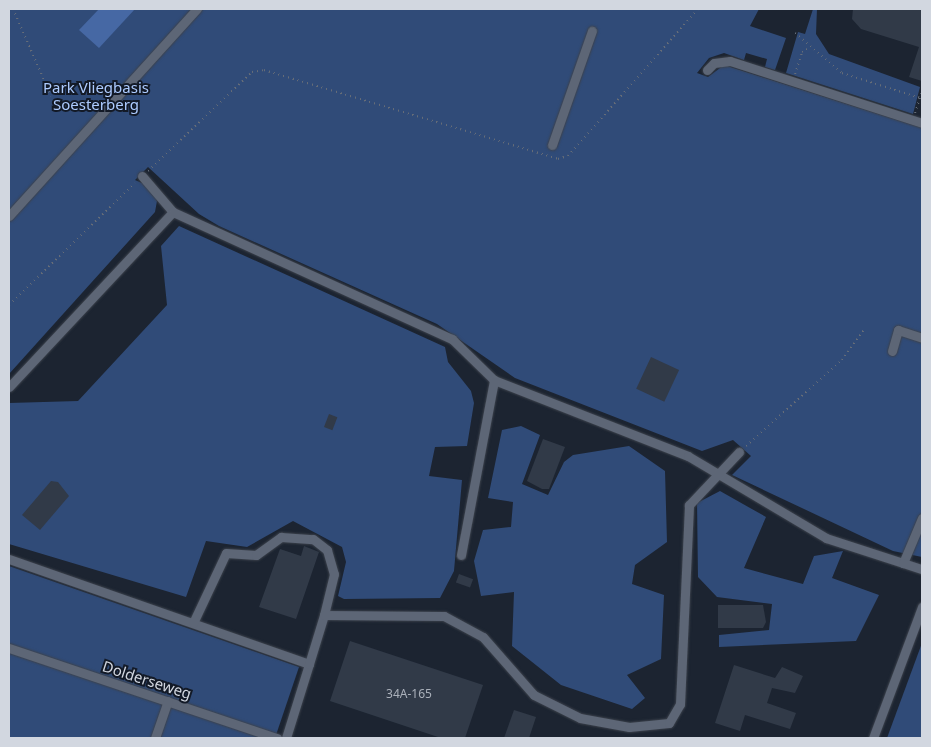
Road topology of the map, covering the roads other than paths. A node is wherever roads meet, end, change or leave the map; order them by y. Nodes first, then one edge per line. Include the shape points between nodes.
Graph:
1 (197, 9) edge
2 (592, 31) dead end
3 (707, 70) dead end
4 (922, 123) edge
5 (552, 144) dead end
6 (142, 176) road end
7 (172, 212) junction
8 (9, 216) edge
9 (922, 338) edge
10 (892, 352) dead end
11 (494, 380) junction
12 (9, 387) edge
13 (739, 452) road end
14 (716, 474) junction
15 (922, 518) edge
16 (461, 556) dead end
17 (9, 559) edge
18 (903, 564) junction
19 (922, 569) edge
20 (922, 607) edge
21 (324, 615) junction
22 (193, 623) junction
23 (9, 648) edge
24 (310, 664) junction
25 (168, 701) junction
26 (155, 738) edge
27 (277, 738) edge
28 (286, 738) edge
29 (873, 738) edge

1 - 8 lane
2 - 5 lane
3 - 4 lane via 714,62 730,60
6 - 7 lane
7 - 11 lane via 452,339
7 - 12 lane
9 - 10 lane via 898,330
11 - 14 lane via 688,456
11 - 16 lane
13 - 14 lane
14 - 18 lane via 826,538
14 - 21 lane via 689,505 680,704 669,724 629,728 580,718 534,695 483,637 444,616
15 - 18 lane
17 - 22 lane
18 - 19 lane
20 - 29 lane
21 - 22 lane via 334,574 327,550 313,539 281,537 256,556 226,553
21 - 24 lane
22 - 24 lane
23 - 25 lane, Dolderseweg
24 - 28 lane
25 - 26 lane
25 - 27 lane, Dolderseweg

